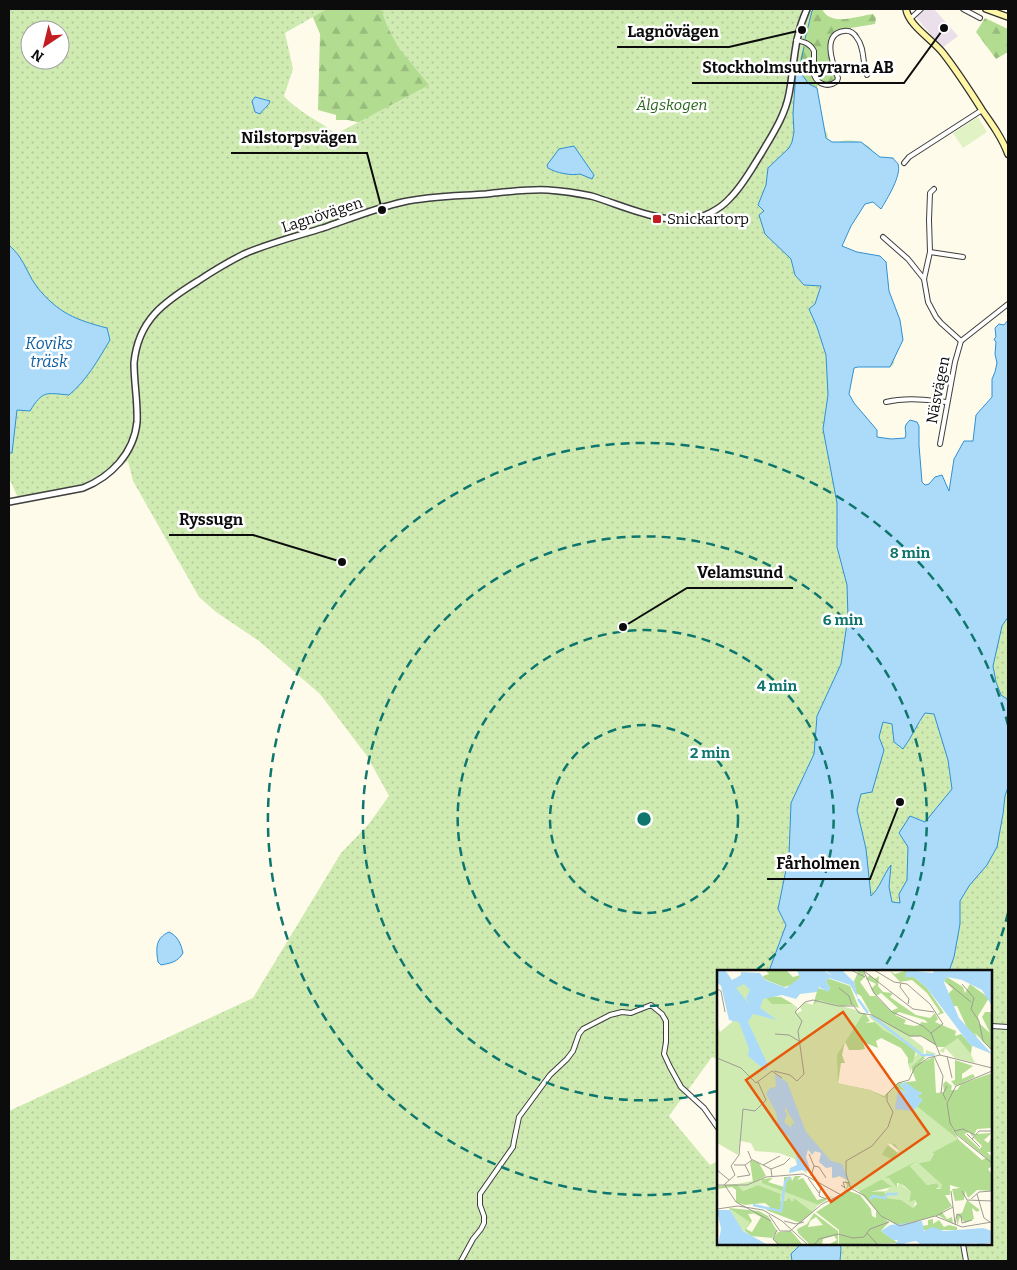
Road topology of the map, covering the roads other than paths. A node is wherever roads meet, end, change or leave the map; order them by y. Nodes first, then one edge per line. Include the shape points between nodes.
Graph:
1 (807, 9) edge
2 (906, 9) edge
3 (921, 9) edge
4 (963, 9) edge
5 (986, 9) edge
6 (996, 9) edge
7 (1008, 17) edge
8 (980, 18) dead end
9 (910, 20) junction
10 (802, 42) junction
11 (867, 75) dead end
12 (982, 110) junction
13 (1008, 154) edge
14 (904, 164) dead end
15 (934, 190) dead end
16 (883, 236) dead end
17 (930, 252) junction
18 (963, 257) dead end
19 (924, 279) junction
20 (1008, 304) edge
21 (961, 341) junction
22 (886, 402) dead end
23 (947, 402) junction
24 (940, 444) dead end
25 (9, 502) edge
26 (992, 1026) edge
27 (1008, 1027) edge
28 (717, 1127) edge
29 (963, 1245) edge
30 (461, 1261) edge
31 (966, 1261) edge

1 - 10 street, Lagnövägen via 802,20
2 - 9 main road
3 - 9 street
4 - 8 street
5 - 7 main road
6 - 7 main road
9 - 12 main road via 951,63
10 - 11 street via 814,51 816,79 821,84 832,84 838,78 831,58 831,42 841,32 852,32 860,43
10 - 25 street, Lagnövägen via 778,124 740,186 727,202 709,214 682,220 664,218 592,197 547,190 425,198 254,250 178,293 146,324 136,346 134,363 136,424 129,447 119,464 83,488
12 - 13 main road
12 - 14 street via 909,157
15 - 17 street via 930,193
16 - 19 street
17 - 18 street
17 - 19 street
19 - 21 street via 928,302 936,317
20 - 21 street, Näsvägen
21 - 23 street, Näsvägen
22 - 23 street via 917,398
23 - 24 street, Näsvägen
26 - 27 street
28 - 30 street via 704,1108 681,1087 664,1054 666,1021 650,1005 631,1013 610,1015 583,1029 573,1051 550,1075 519,1117 513,1147 480,1194 484,1223
29 - 31 street

